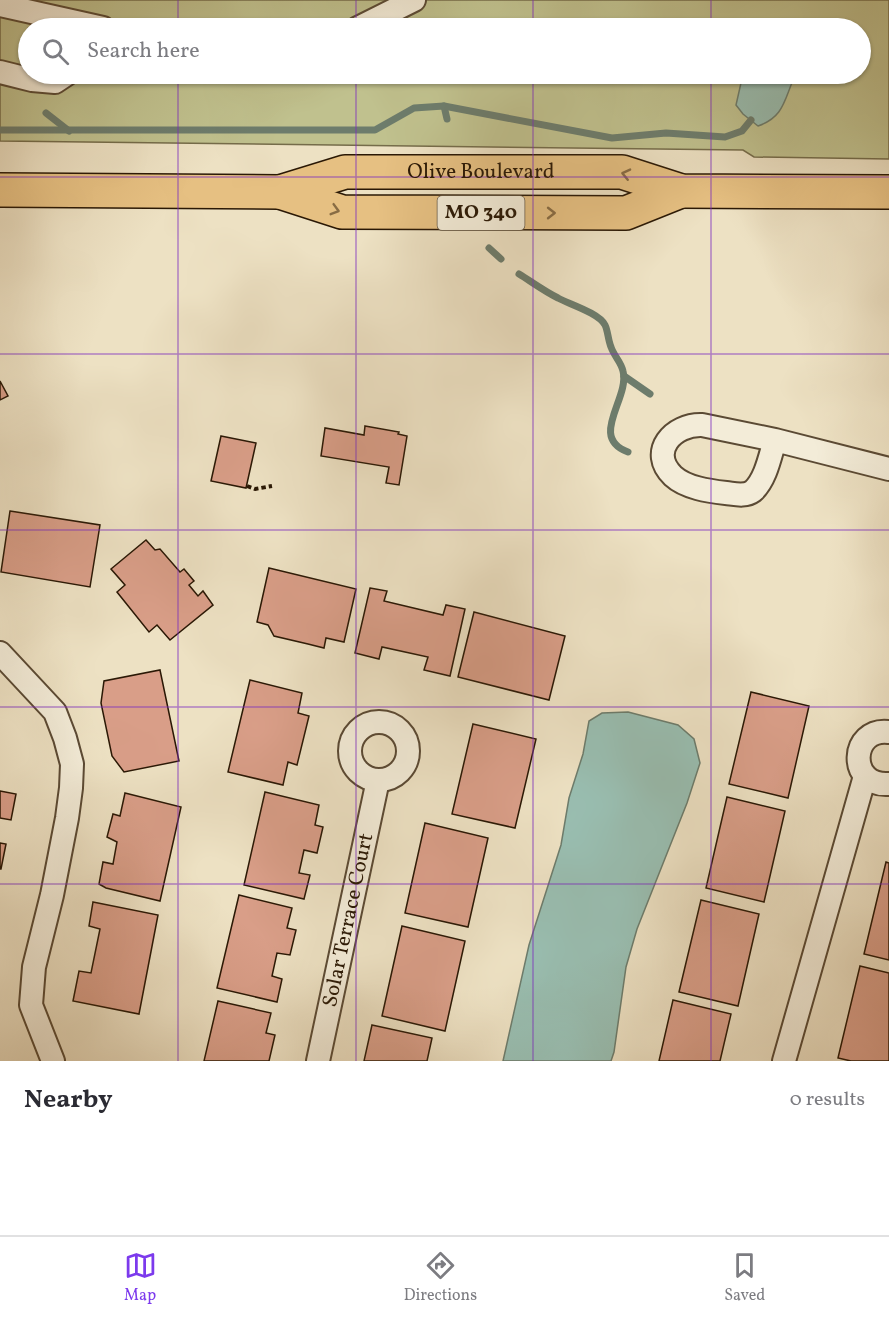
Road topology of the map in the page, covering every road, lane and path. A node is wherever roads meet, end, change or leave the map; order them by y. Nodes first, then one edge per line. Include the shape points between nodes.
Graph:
1 (414, 0) edge
2 (0, 5) edge
3 (55, 18) edge
4 (378, 18) edge
5 (0, 72) edge
6 (18, 76) edge
7 (0, 190) edge
8 (889, 192) edge
9 (775, 440) junction
10 (889, 469) edge
11 (247, 486) dead end
12 (272, 486) dead end
13 (0, 653) edge
14 (889, 732) edge
15 (865, 776) junction
16 (378, 780) dead end
17 (889, 784) edge
18 (53, 1061) edge
19 (318, 1061) edge
20 (784, 1061) edge

1 - 4 street
2 - 3 street
5 - 6 street
7 - 8 main road, Olive Boulevard / MO 340 via 280,192 345,172 622,172 681,192
9 - 9 street via 692,425 671,435 664,448 664,459 667,470 685,484 711,491 750,493 761,480
9 - 10 street
11 - 12 path
13 - 18 street via 55,712 72,764 67,818 33,974 31,1005
14 - 15 street via 869,736 862,743 858,760
15 - 17 street
15 - 20 street
16 - 19 street, Solar Terrace Court

